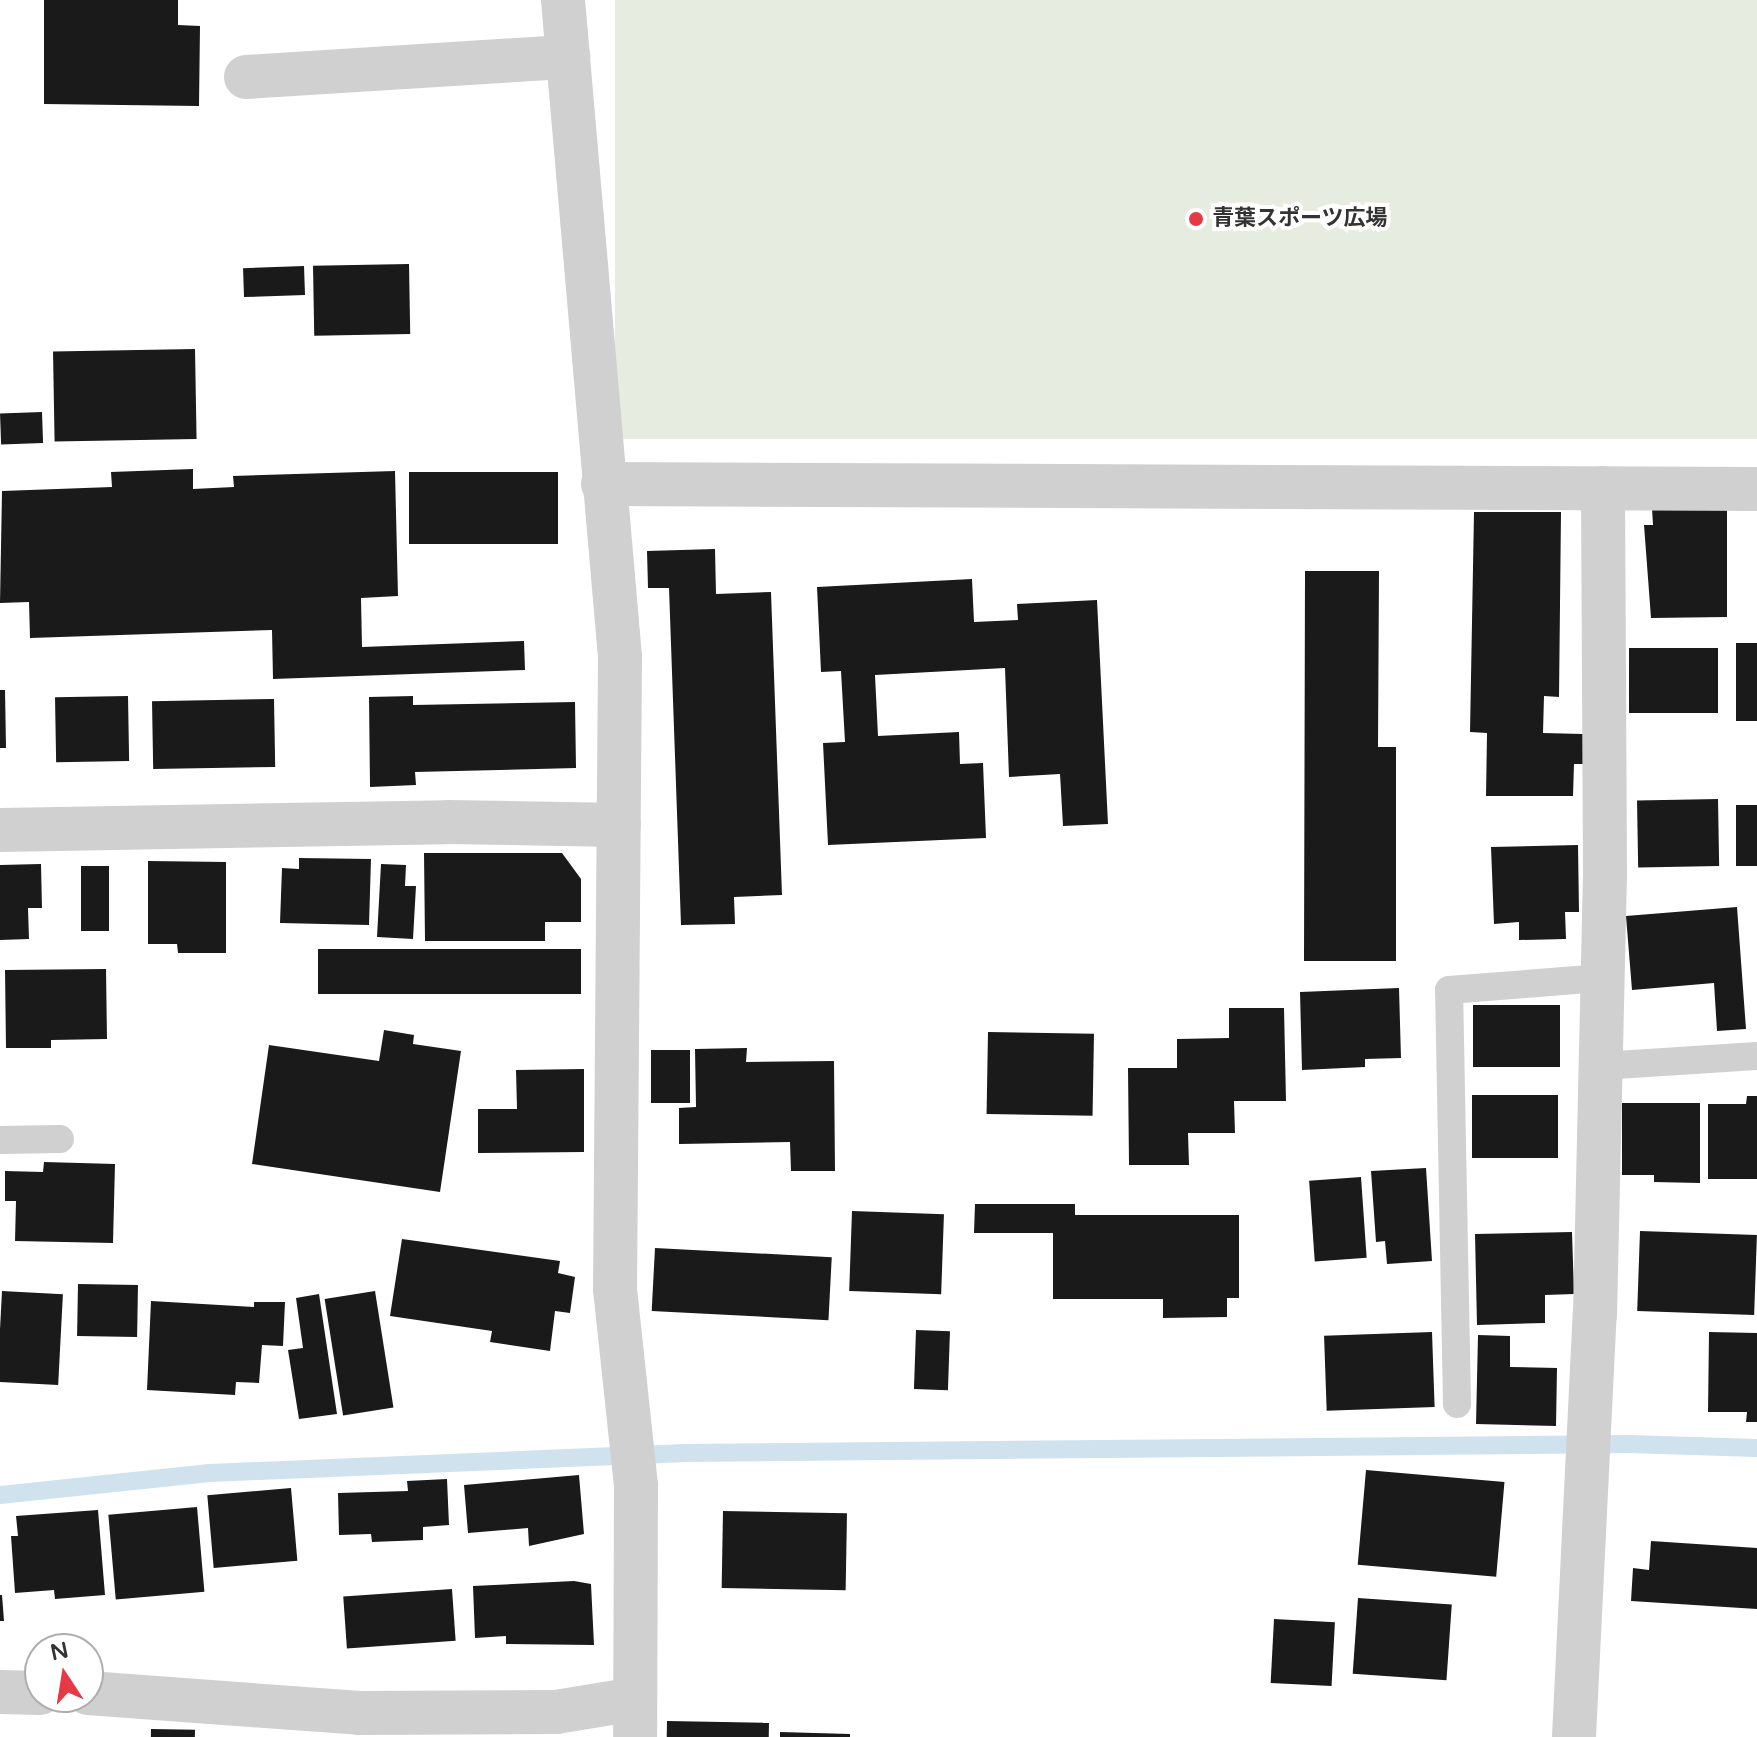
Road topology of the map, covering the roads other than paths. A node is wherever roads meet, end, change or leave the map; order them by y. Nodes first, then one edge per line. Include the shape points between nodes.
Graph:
1 (563, 0) edge
2 (568, 57) junction
3 (246, 77) dead end
4 (603, 484) junction
5 (1603, 488) junction
6 (1757, 489) edge
7 (619, 825) junction
8 (0, 830) edge
9 (1603, 978) junction
10 (1757, 1056) edge
11 (1601, 1066) junction
12 (60, 1139) dead end
13 (0, 1140) edge
14 (1457, 1404) dead end
15 (0, 1692) edge
16 (24, 1693) edge
17 (104, 1694) edge
18 (635, 1718) edge
19 (1574, 1737) edge

1 - 2 street
2 - 3 street
2 - 4 street
4 - 5 street
4 - 7 street via 620,657
5 - 6 street
5 - 9 street
7 - 8 street via 447,822
7 - 18 street via 615,1289 634,1439
9 - 11 street
9 - 14 lane via 1449,990
10 - 11 lane
11 - 19 street
12 - 13 lane
15 - 16 street
17 - 18 street via 359,1713 556,1712

